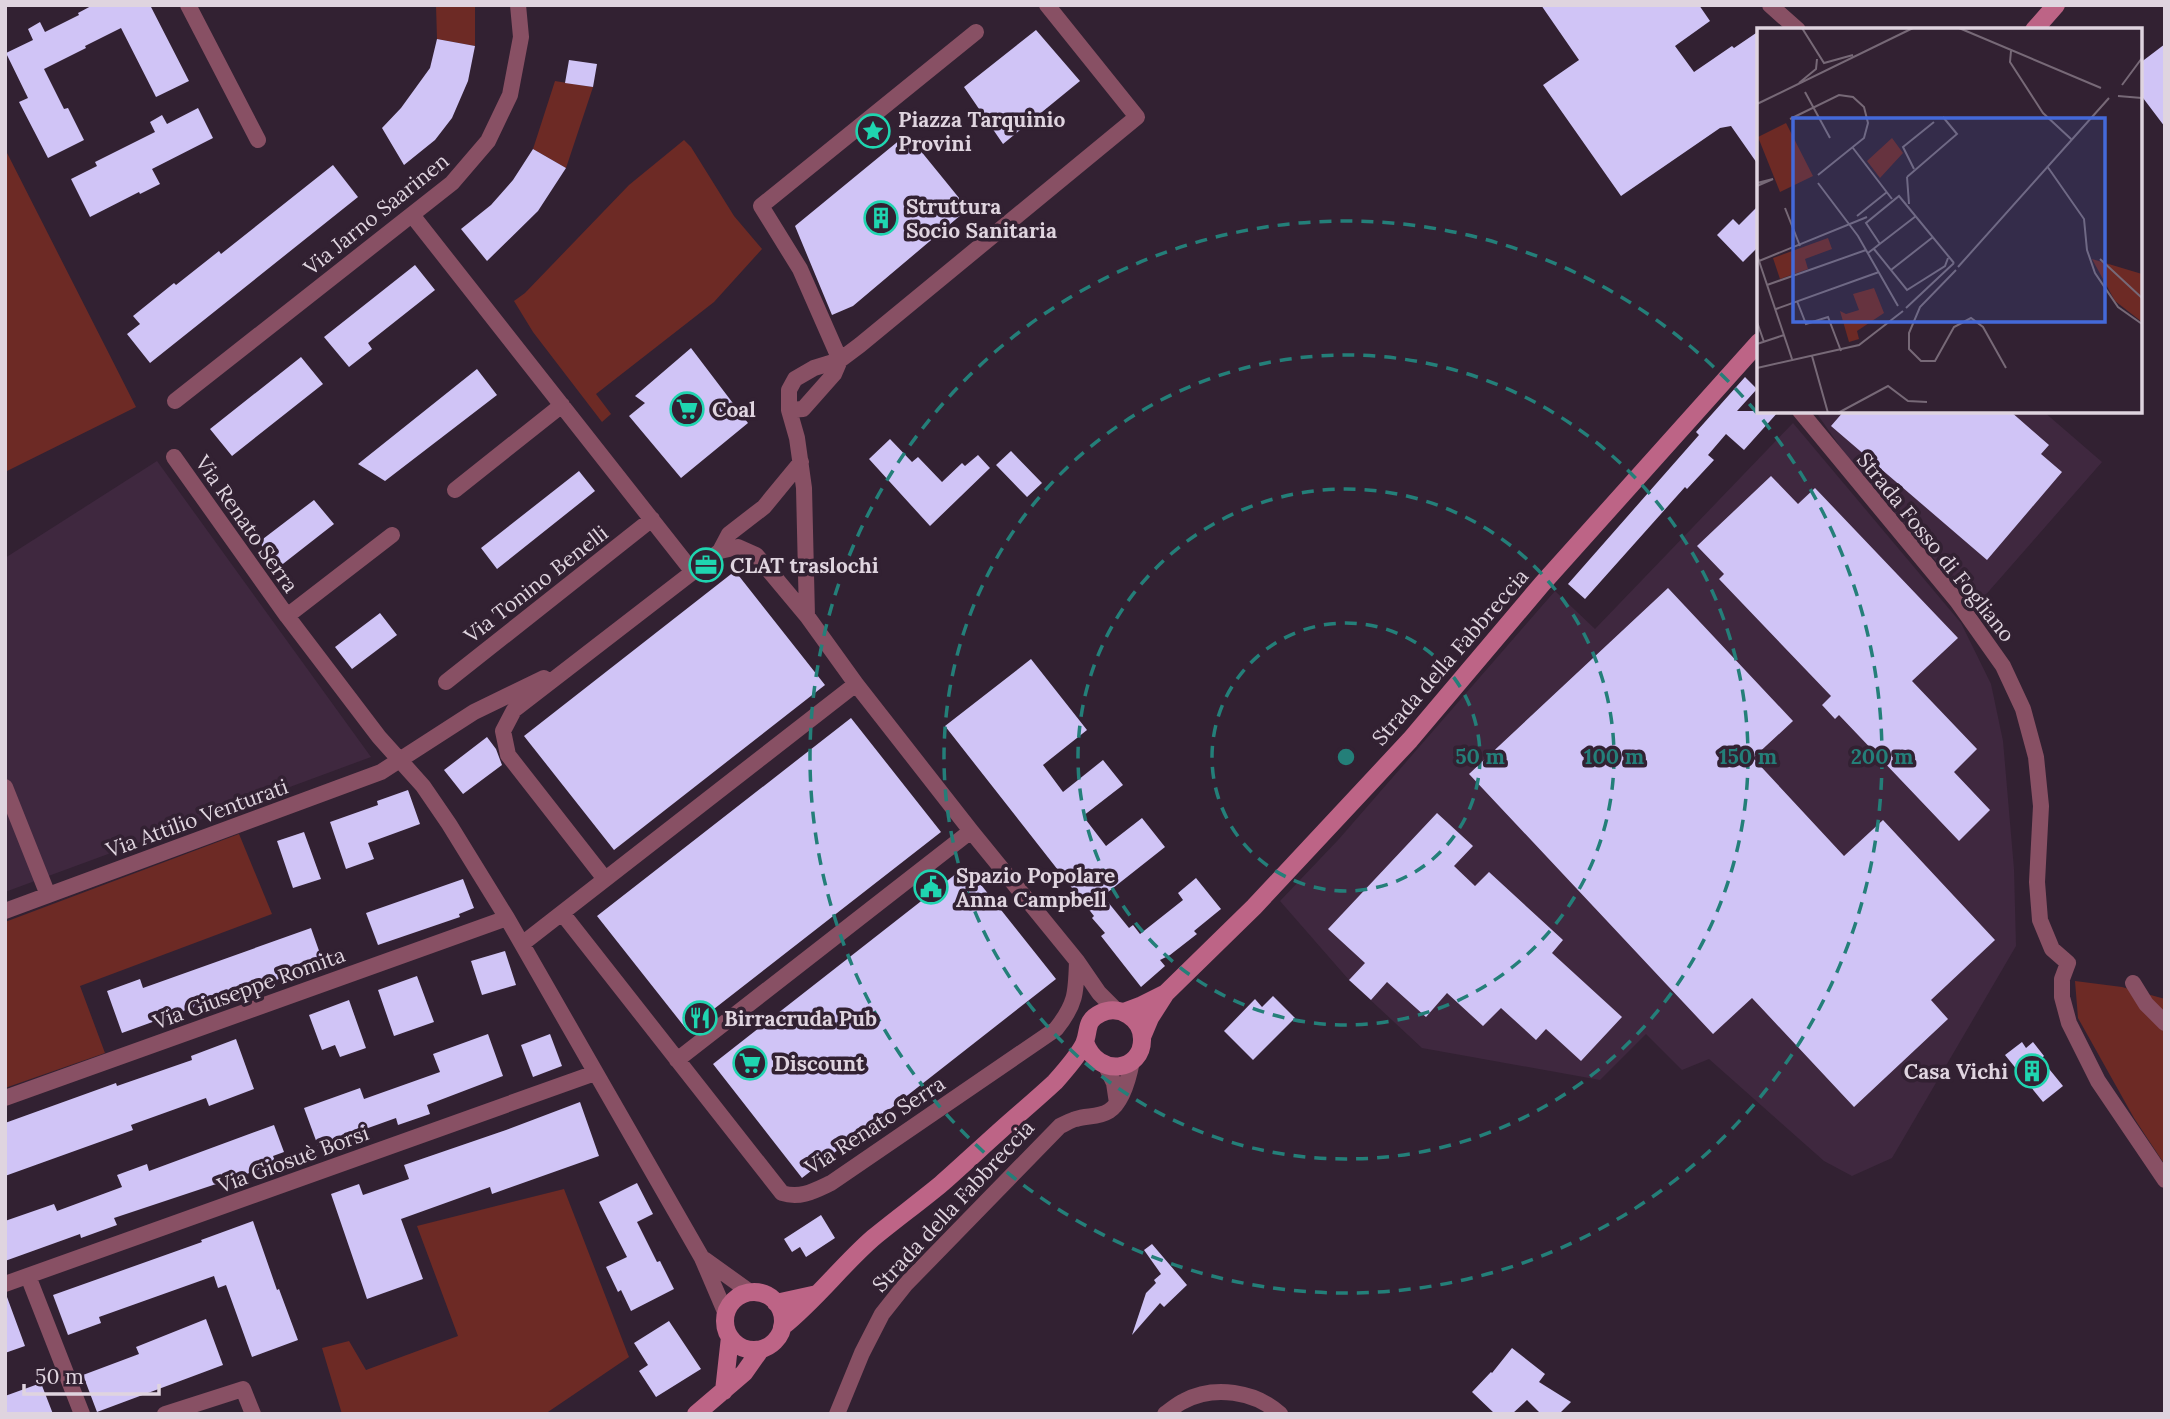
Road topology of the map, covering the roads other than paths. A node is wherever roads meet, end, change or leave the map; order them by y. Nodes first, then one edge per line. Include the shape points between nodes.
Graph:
1 (188, 5) edge
2 (518, 5) edge
3 (1047, 5) edge
4 (1770, 5) edge
5 (2056, 5) edge
6 (1796, 28) edge
7 (2036, 28) edge
8 (976, 32) dead end
9 (258, 139) dead end
10 (412, 215) junction
11 (1757, 344) edge
12 (840, 360) junction
13 (175, 401) dead end
14 (562, 405) junction
15 (789, 410) junction
16 (1802, 413) edge
17 (174, 457) dead end
18 (801, 462) junction
19 (455, 490) dead end
20 (652, 520) junction
21 (392, 535) dead end
22 (720, 551) junction
23 (693, 572) junction
24 (287, 617) junction
25 (807, 617) junction
26 (575, 663) junction
27 (446, 682) dead end
28 (856, 684) junction
29 (401, 760) junction
30 (5, 786) edge
31 (971, 831) junction
32 (605, 879) junction
33 (48, 895) junction
34 (5, 911) edge
35 (562, 913) junction
36 (507, 918) junction
37 (522, 944) junction
38 (1077, 961) junction
39 (2133, 983) dead end
40 (1166, 993) junction
41 (1120, 1011) junction
42 (2165, 1023) edge
43 (1142, 1037) junction
44 (1085, 1042) junction
45 (677, 1060) junction
46 (1132, 1061) junction
47 (1102, 1064) junction
48 (595, 1073) junction
49 (1056, 1080) junction
50 (5, 1098) edge
51 (1116, 1103) junction
52 (2165, 1181) edge
53 (702, 1258) junction
54 (28, 1276) junction
55 (5, 1284) edge
56 (750, 1292) junction
57 (817, 1294) junction
58 (776, 1303) junction
59 (726, 1314) junction
60 (782, 1327) junction
61 (730, 1337) junction
62 (761, 1349) junction
63 (724, 1391) junction
64 (82, 1414) edge
65 (165, 1414) edge
66 (253, 1414) edge
67 (696, 1414) edge
68 (837, 1414) edge
69 (1165, 1414) edge
70 (1280, 1414) edge

1 - 9 street
2 - 10 street, Via Jarno Saarinen via 521,37 510,95 488,141 452,183
3 - 12 street via 1137,117
4 - 6 street
5 - 7 street
8 - 12 street via 761,206 800,269
10 - 13 street, Via Jarno Saarinen
10 - 14 street
11 - 40 street, Strada della Fabbreccia via 1542,584 1410,740 1254,907
12 - 15 street via 834,374 803,409
12 - 15 street via 796,379 789,390
14 - 19 street
14 - 20 street
15 - 18 street
16 - 52 street, Strada Fosso di Fogliano via 1957,601 2003,666 2023,709 2036,757 2041,806 2040,920 2052,948 2068,963 2062,997 2069,1024 2098,1081
17 - 24 street, Via Renato Serra
18 - 22 street via 764,507 729,534
18 - 25 street
20 - 23 street
20 - 27 street, Via Tonino Benelli
21 - 24 street, Via Renato Serra
22 - 23 street
22 - 25 street via 738,547 756,555
23 - 26 street
24 - 29 street, Via Renato Serra
25 - 28 street
26 - 29 street via 474,712
26 - 32 street via 514,710 503,731 508,755
28 - 31 street
28 - 32 street
29 - 33 street, Via Attilio Venturati via 382,772
29 - 36 street, Via Renato Serra via 450,824
30 - 33 street
31 - 38 street
31 - 45 street
32 - 35 street
33 - 34 street, Via Attilio Venturati
35 - 37 street
35 - 45 street, Via Renato Serra
36 - 37 street, Via Renato Serra
36 - 50 street, Via Giuseppe Romita
37 - 48 street, Via Renato Serra
38 - 41 street via 1099,993
38 - 45 street, Via Renato Serra via 1070,1011 1056,1029 831,1183 807,1194 782,1193
39 - 42 street
40 - 41 street, Strada della Fabbreccia
40 - 43 street, Strada della Fabbreccia
41 - 43 street via 1137,1022
41 - 44 street, Strada della Fabbreccia via 1093,1018
43 - 46 street, Strada della Fabbreccia
44 - 47 street via 1089,1053
44 - 49 street, Strada della Fabbreccia
46 - 47 street, Strada della Fabbreccia via 1119,1067
46 - 51 street, Strada della Fabbreccia
47 - 49 street, Strada della Fabbreccia
47 - 51 street via 1114,1083
48 - 53 street, Via Renato Serra
48 - 54 street, Via Giosuè Borsi
49 - 57 street, Strada della Fabbreccia via 871,1240
51 - 68 street, Strada della Fabbreccia via 1109,1111 1060,1126 905,1285 882,1314
53 - 56 street, Via Renato Serra
53 - 59 street, Via Renato Serra
54 - 55 street, Via Giosuè Borsi
54 - 64 street
56 - 58 street via 760,1292
56 - 59 street via 734,1299
57 - 58 street
57 - 60 street, Strada della Fabbreccia
58 - 60 street
59 - 61 street
60 - 62 street via 775,1341
61 - 62 street via 744,1348
61 - 63 street
62 - 63 street
63 - 67 street
65 - 66 street via 243,1389
69 - 70 street via 1212,1392 1239,1393

